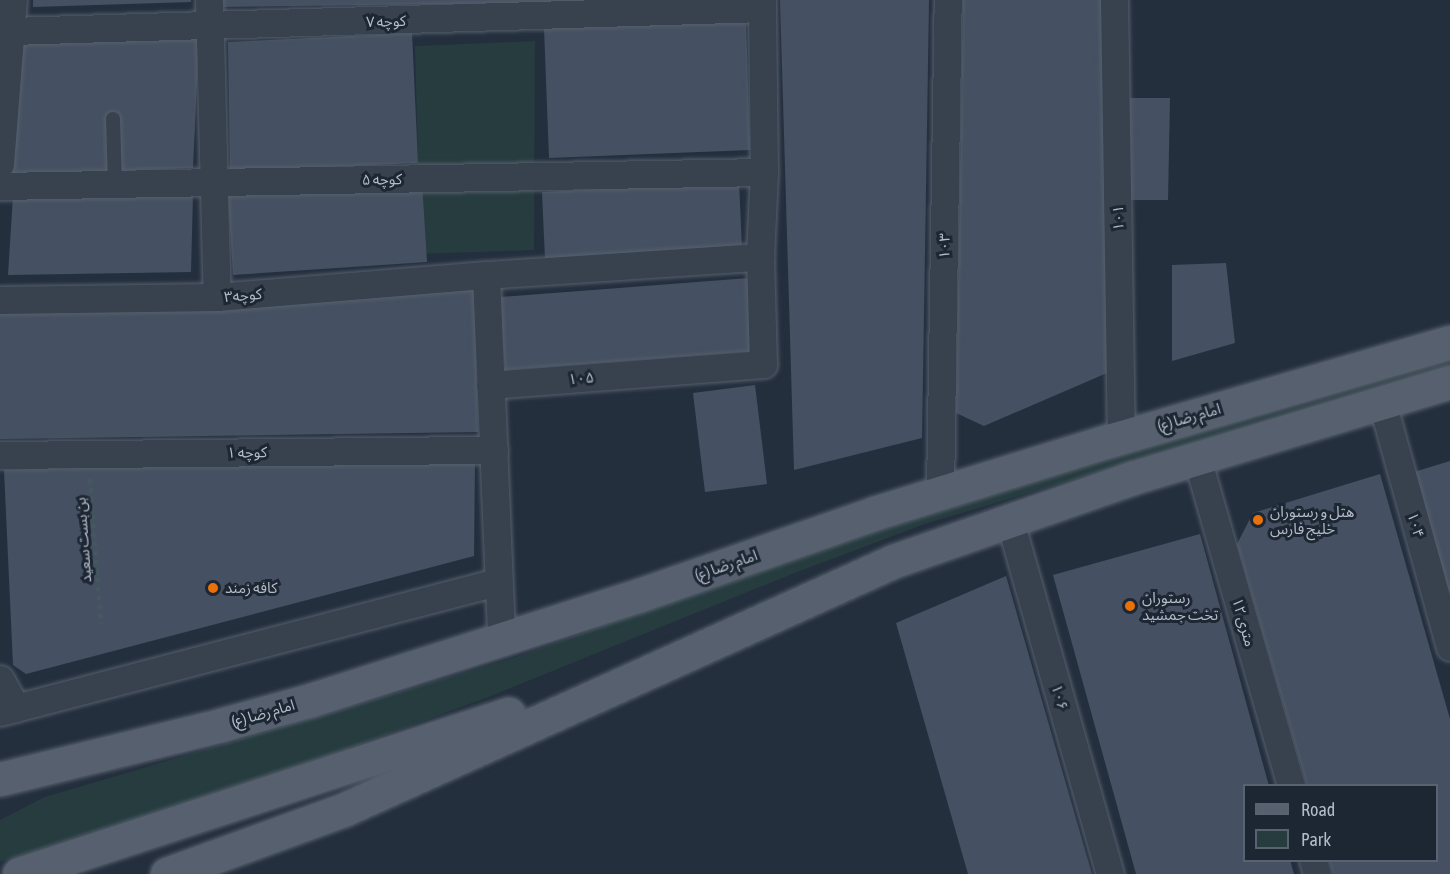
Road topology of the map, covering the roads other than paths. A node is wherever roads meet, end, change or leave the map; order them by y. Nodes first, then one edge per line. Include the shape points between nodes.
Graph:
1 (13, 0) edge
2 (209, 0) edge
3 (948, 0) edge
4 (1114, 0) edge
5 (762, 4) edge
6 (210, 27) junction
7 (11, 31) junction
8 (113, 119) dead end
9 (0, 164) edge
10 (764, 172) junction
11 (115, 182) junction
12 (214, 182) junction
13 (0, 186) edge
14 (760, 257) junction
15 (486, 275) junction
16 (217, 297) junction
17 (0, 300) edge
18 (1450, 342) edge
19 (1450, 382) edge
20 (490, 386) junction
21 (1382, 402) junction
22 (1121, 437) junction
23 (494, 450) junction
24 (0, 455) edge
25 (1197, 458) junction
26 (940, 492) junction
27 (1010, 521) junction
28 (497, 582) junction
29 (501, 639) junction
30 (1450, 647) edge
31 (663, 663) junction
32 (0, 679) edge
33 (8, 710) edge
34 (221, 725) junction
35 (0, 779) edge
36 (1290, 784) edge
37 (0, 798) edge
38 (19, 874) edge
39 (166, 874) edge
40 (1110, 874) edge

1 - 7 street
2 - 6 street
3 - 26 street, ۱۰۳
4 - 22 street, ۱۰۱
5 - 6 street, کوچه ۷
5 - 10 street, ۱۰۵
6 - 7 street, کوچه ۷
6 - 12 street
7 - 9 street
8 - 11 lane
10 - 12 street, کوچه ۵
10 - 14 street, ۱۰۵
11 - 12 street, کوچه ۵
11 - 13 street, کوچه ۵
12 - 16 street
14 - 15 street
14 - 20 street, ۱۰۵ via 763,364
15 - 16 street, کوچه۳
15 - 20 street
16 - 17 street, کوچه۳
18 - 22 main road, امام رضا (ع)
19 - 21 main road
20 - 23 street
21 - 25 main road
21 - 30 street, ۱۰۴
22 - 26 main road, امام رضا (ع)
23 - 24 street, کوچه ۱
23 - 28 street
25 - 27 main road
25 - 36 street, ۱۲ متری
26 - 29 main road, امام رضا (ع)
27 - 31 main road via 894,561
27 - 40 street, ۱۰۶
28 - 29 street
28 - 33 street
29 - 34 main road, امام رضا (ع)
31 - 38 main road
31 - 39 main road via 343,810
32 - 33 street
34 - 35 main road, امام رضا (ع)
34 - 37 main road

